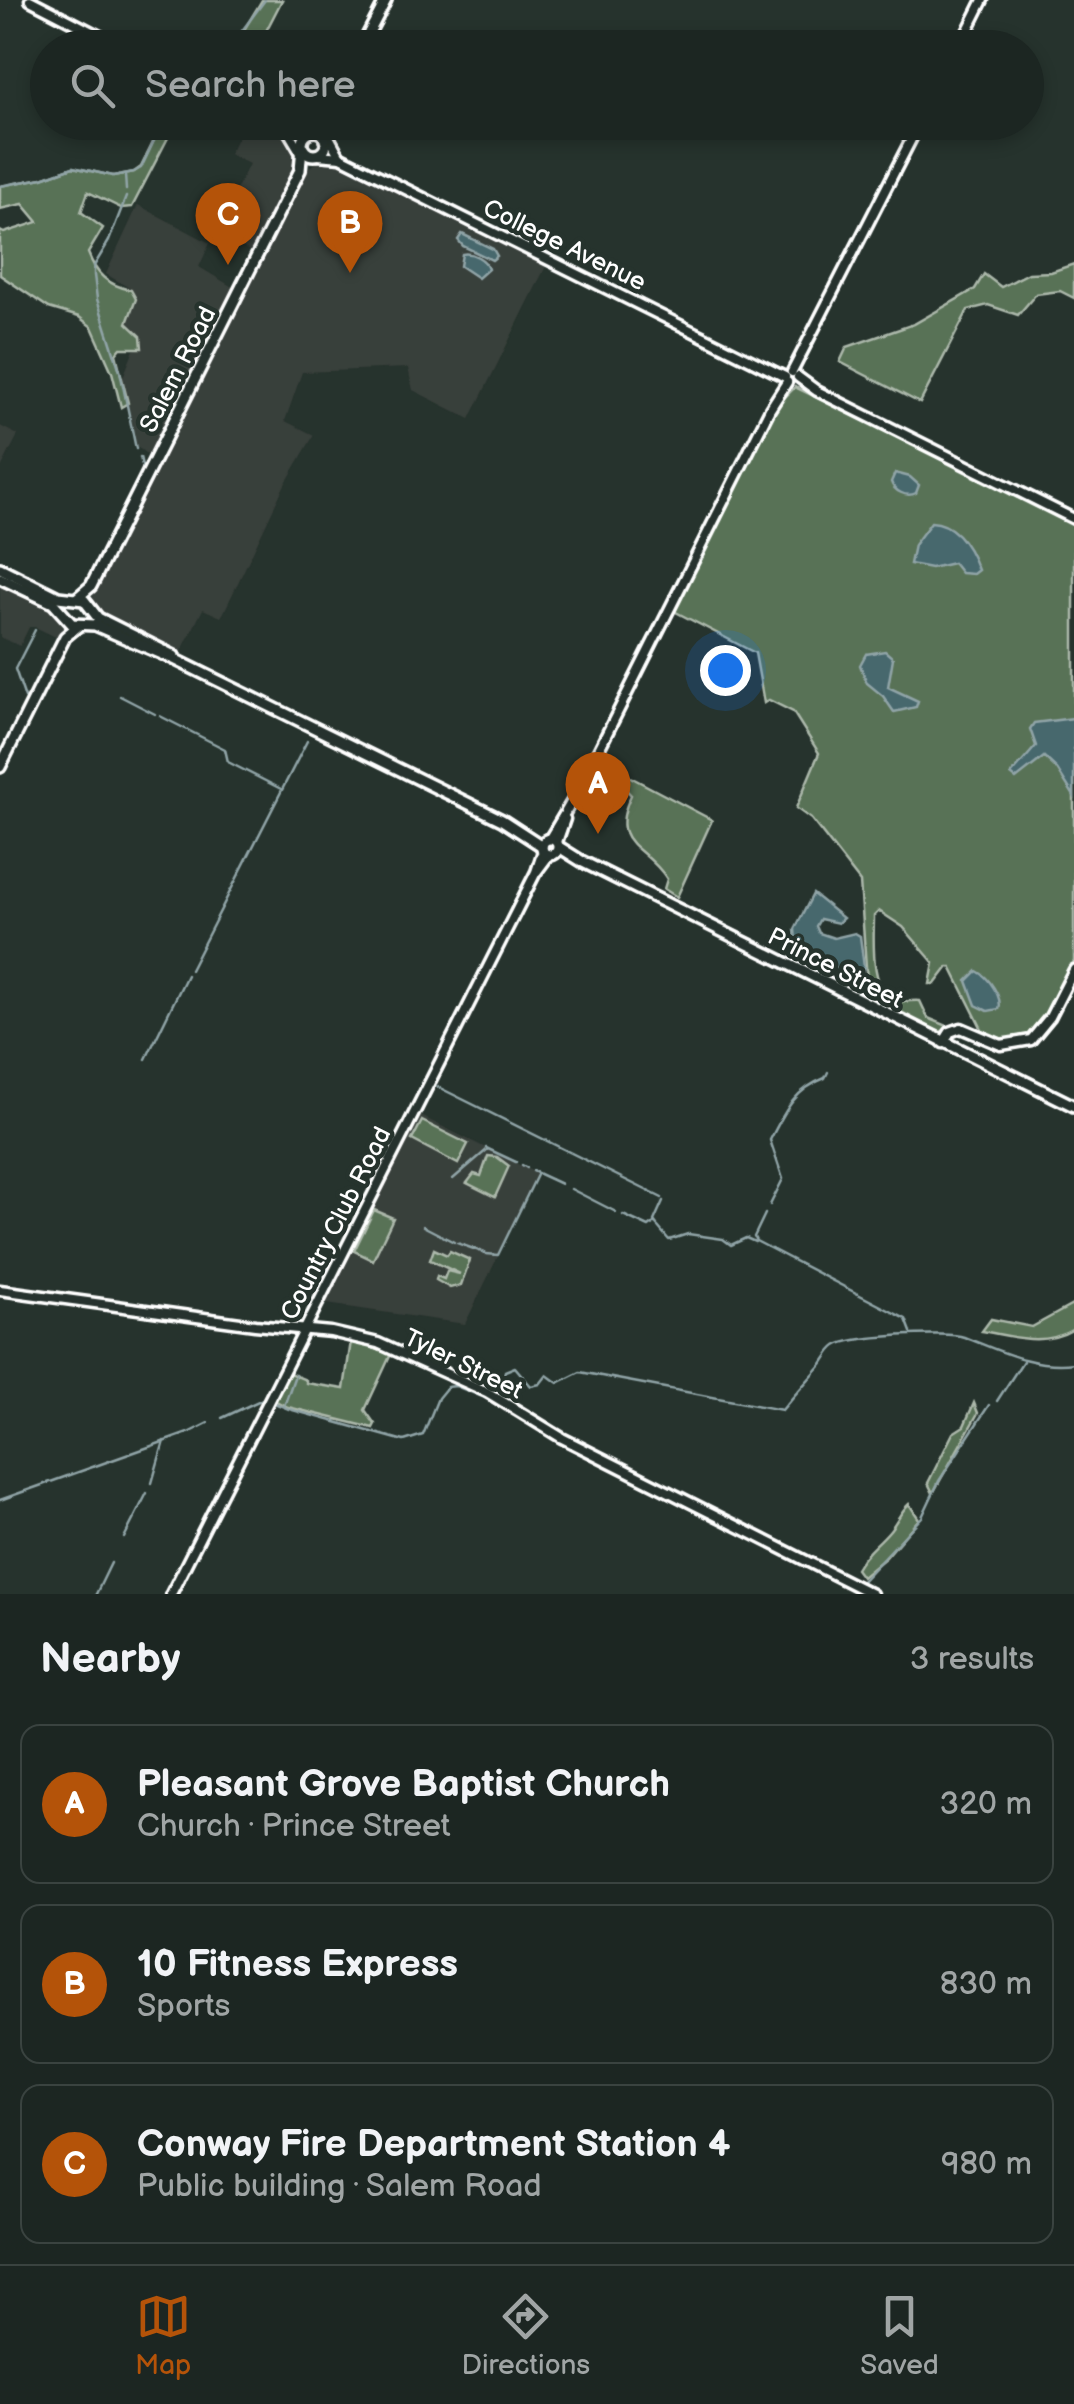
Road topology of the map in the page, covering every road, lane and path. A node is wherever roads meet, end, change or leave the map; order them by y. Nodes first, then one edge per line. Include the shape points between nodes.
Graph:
1 (30, 0) edge
2 (386, 0) edge
3 (983, 0) edge
4 (88, 30) edge
5 (371, 30) edge
6 (968, 30) edge
7 (295, 140) edge
8 (303, 140) edge
9 (323, 140) edge
10 (328, 140) edge
11 (911, 140) edge
12 (302, 148) junction
13 (320, 155) junction
14 (340, 156) junction
15 (302, 170) junction
16 (792, 378) junction
17 (1074, 520) edge
18 (0, 568) edge
19 (2, 579) edge
20 (33, 584) junction
21 (91, 586) junction
22 (74, 599) junction
23 (90, 607) junction
24 (65, 616) junction
25 (81, 624) junction
26 (64, 637) junction
27 (173, 656) junction
28 (0, 767) edge
29 (550, 846) junction
30 (1074, 970) edge
31 (942, 1043) junction
32 (1074, 1106) edge
33 (0, 1290) edge
34 (303, 1328) junction
35 (171, 1594) edge
36 (872, 1594) edge

1 - 4 street
2 - 5 main road
3 - 6 street
7 - 12 street
8 - 12 main road
9 - 13 main road, Salem Road
10 - 14 street, College Avenue
11 - 16 street, Country Club Road
12 - 13 main road
12 - 15 main road, Salem Road
13 - 14 street, College Avenue
13 - 15 main road, Salem Road
14 - 16 street, College Avenue
15 - 21 main road, Salem Road
16 - 17 street, College Avenue
16 - 29 street, Country Club Road
18 - 20 main road
19 - 20 main road
19 - 24 main road via 53,603
20 - 22 main road
21 - 22 main road, Salem Road
21 - 23 main road, Salem Road
22 - 23 main road, Prince Street
22 - 24 main road
23 - 25 main road, Salem Road
23 - 27 main road, Prince Street via 98,618
24 - 25 main road, Prince Street
24 - 26 main road
25 - 26 main road
25 - 27 main road, Prince Street
26 - 28 main road
27 - 29 main road, Prince Street
29 - 31 main road, Prince Street
29 - 34 street, Country Club Road
30 - 31 street via 1031,1040 1001,1045 962,1028
31 - 32 main road, Prince Street
33 - 34 street, Tyler Street
34 - 35 street, Country Club Road
34 - 36 street, Tyler Street via 378,1344 487,1392 562,1438

